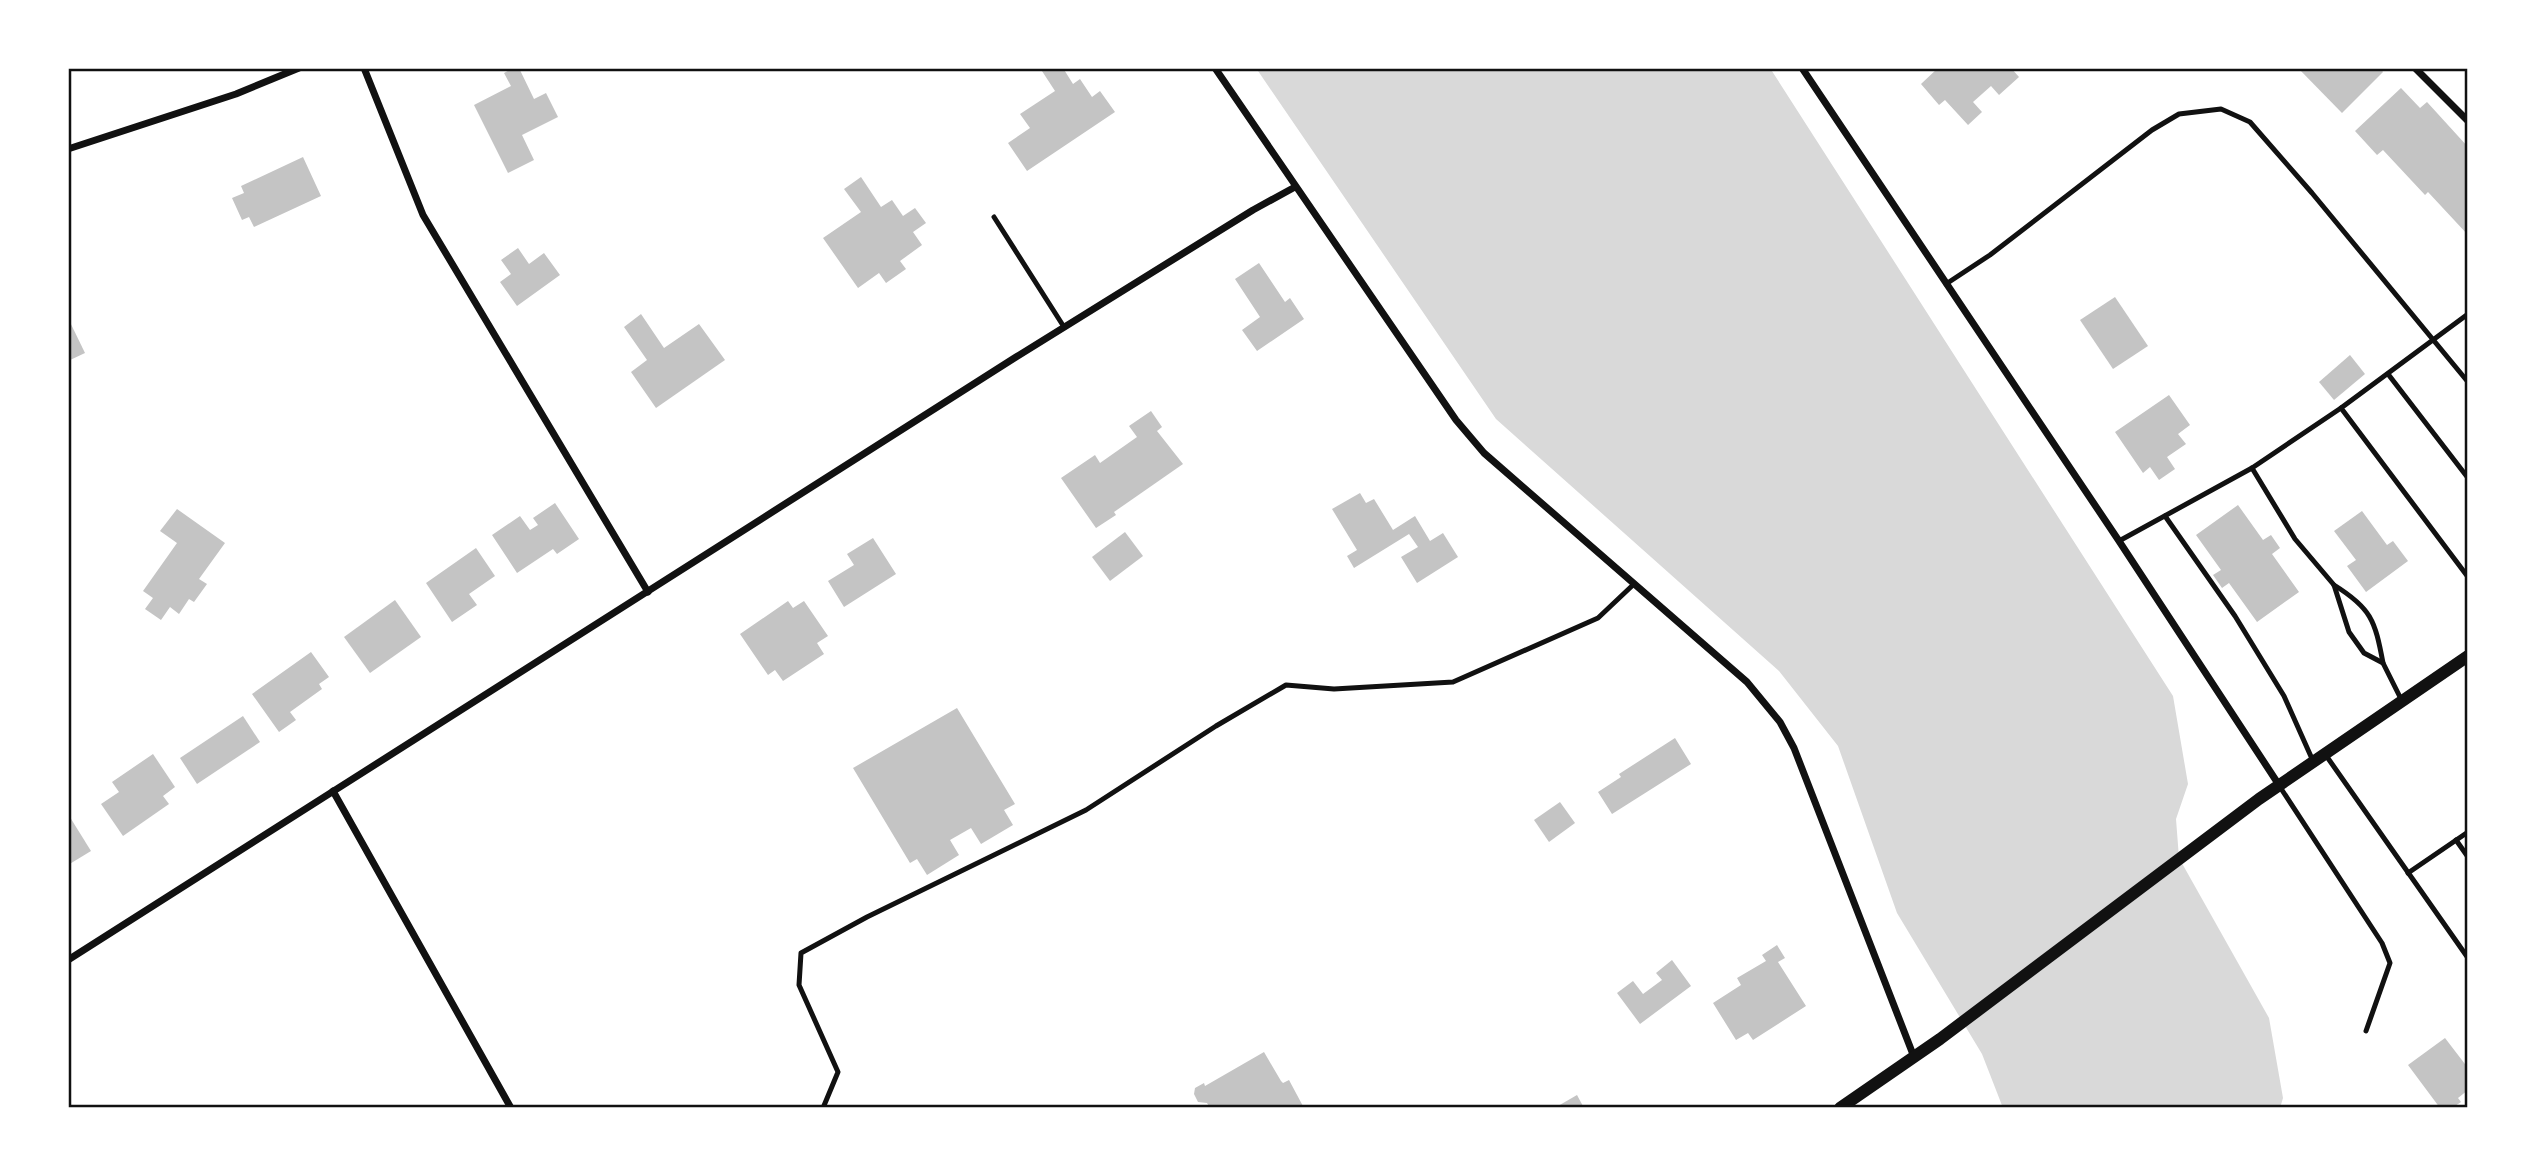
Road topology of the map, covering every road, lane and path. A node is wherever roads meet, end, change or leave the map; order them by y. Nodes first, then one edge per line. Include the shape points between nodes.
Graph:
1 (299, 68) edge
2 (364, 68) edge
3 (1215, 68) edge
4 (1802, 68) edge
5 (2415, 68) edge
6 (2468, 121) edge
7 (68, 149) edge
8 (1295, 187) junction
9 (994, 217) dead end
10 (1947, 284) junction
11 (2468, 314) edge
12 (1064, 327) junction
13 (2435, 340) junction
14 (2388, 374) junction
15 (2468, 382) edge
16 (2341, 408) junction
17 (2252, 468) junction
18 (2468, 478) edge
19 (2165, 516) junction
20 (2119, 541) junction
21 (2468, 577) edge
22 (1634, 584) junction
23 (2334, 584) junction
24 (648, 592) junction
25 (2466, 659) edge
26 (2383, 663) junction
27 (2402, 701) junction
28 (2325, 754) junction
29 (2313, 761) junction
30 (2279, 785) junction
31 (333, 791) junction
32 (2468, 832) edge
33 (2456, 840) junction
34 (2468, 857) edge
35 (2408, 873) junction
36 (2468, 958) edge
37 (68, 960) edge
38 (2366, 1031) dead end
39 (1914, 1058) junction
40 (511, 1108) edge
41 (823, 1108) edge
42 (1840, 1108) edge

1 - 7 street via 236,94
2 - 24 street via 422,215
3 - 8 street
4 - 10 street
5 - 6 street
8 - 12 street
8 - 22 street via 1484,453
9 - 12 lane
10 - 13 lane via 2152,130 2179,114 2221,109 2250,122
10 - 20 street
11 - 13 lane
12 - 24 street
13 - 14 lane
13 - 15 lane
14 - 16 lane
14 - 18 lane
16 - 17 lane
16 - 21 lane
17 - 19 lane
17 - 23 lane via 2295,539
19 - 20 lane
19 - 29 lane via 2284,696
20 - 30 street
22 - 39 street via 1747,682 1780,722 1806,775
22 - 41 lane via 1598,618 1453,682 1334,689 1286,685 1086,810 801,953 799,985 838,1072
23 - 26 lane via 2349,632 2364,653
23 - 26 lane via 2356,598 2373,621
24 - 31 street
25 - 27 street
26 - 27 lane
27 - 28 street
28 - 29 street
28 - 35 lane
29 - 30 street
30 - 38 lane via 2382,943 2390,963
30 - 39 street
31 - 37 street
31 - 40 street
32 - 33 lane
33 - 34 lane
33 - 35 lane
35 - 36 lane
39 - 42 street

